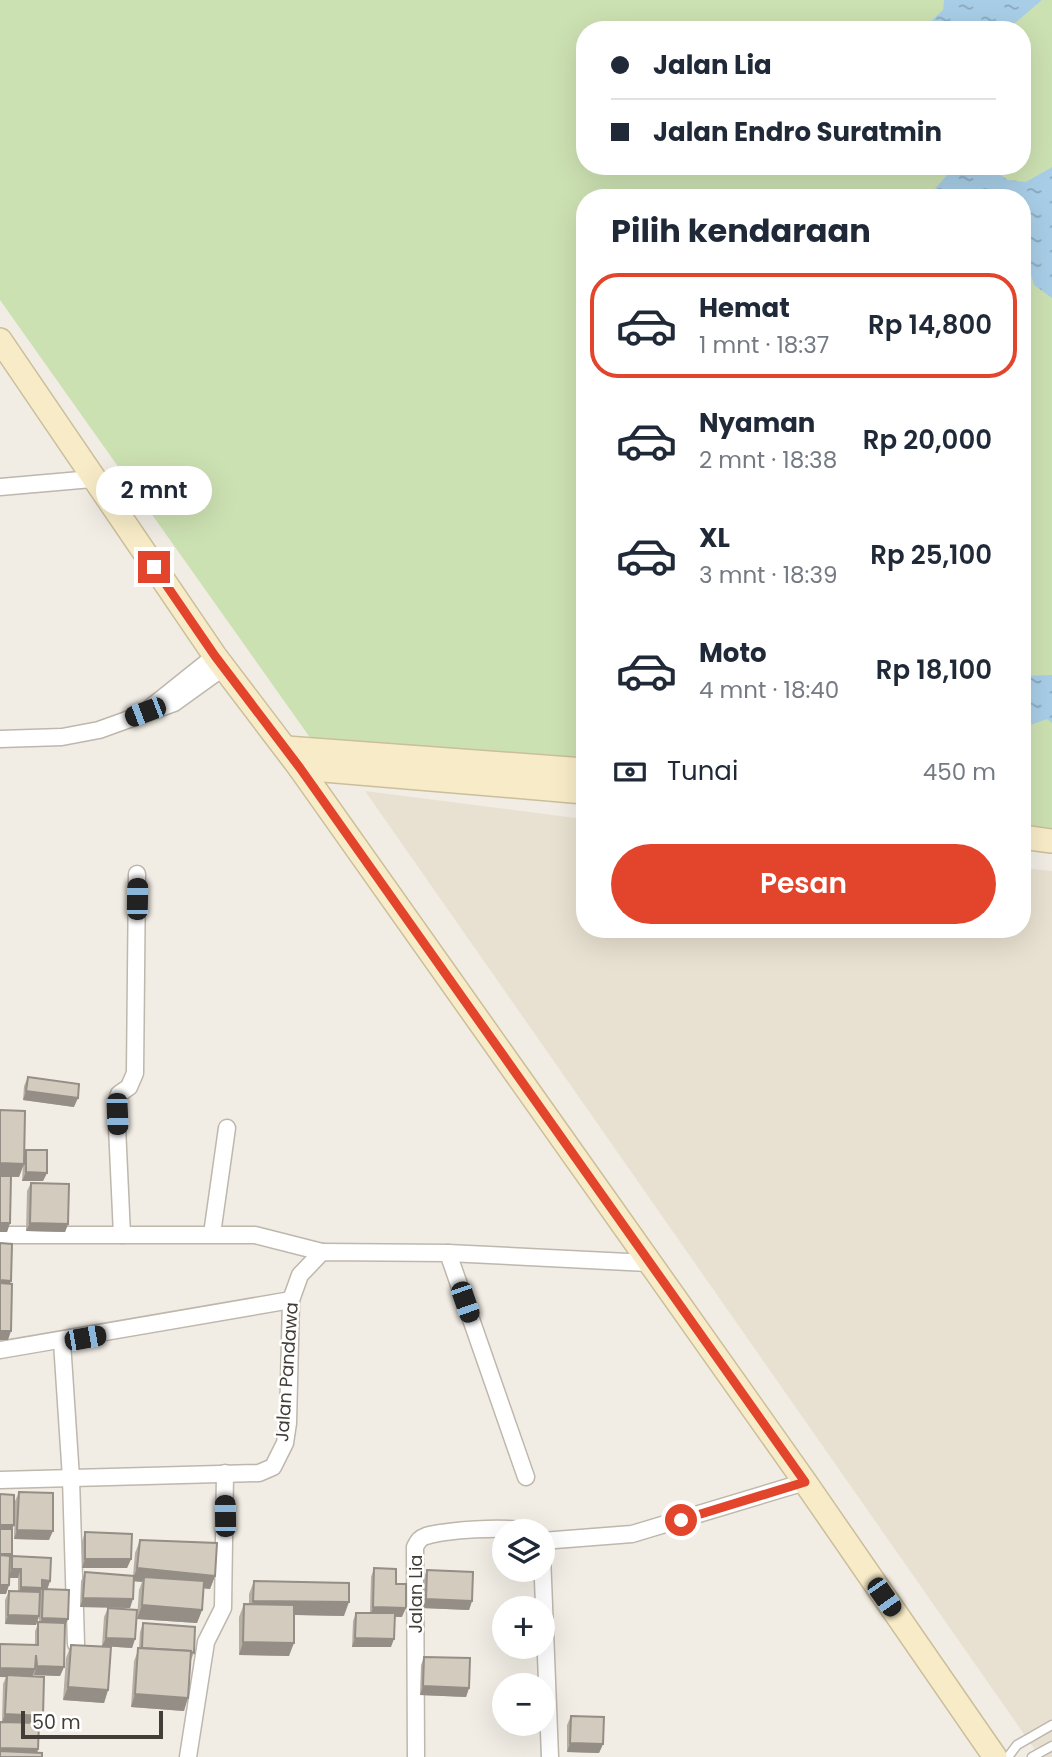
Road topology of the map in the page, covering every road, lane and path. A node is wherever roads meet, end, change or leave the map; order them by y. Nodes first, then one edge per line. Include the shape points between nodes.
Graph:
1 (0, 340) edge
2 (92, 479) junction
3 (0, 487) edge
4 (220, 662) junction
5 (0, 738) edge
6 (286, 748) junction
7 (300, 768) junction
8 (576, 769) edge
9 (576, 791) edge
10 (1031, 823) edge
11 (1052, 825) edge
12 (1031, 838) edge
13 (1052, 841) edge
14 (137, 874) dead end
15 (227, 1128) dead end
16 (212, 1234) junction
17 (0, 1235) edge
18 (122, 1235) junction
19 (322, 1252) junction
20 (448, 1253) junction
21 (648, 1263) junction
22 (291, 1300) junction
23 (62, 1342) junction
24 (0, 1350) edge
25 (225, 1473) junction
26 (526, 1477) dead end
27 (71, 1478) junction
28 (0, 1480) edge
29 (805, 1482) junction
30 (492, 1531) edge
31 (555, 1540) edge
32 (543, 1582) edge
33 (76, 1644) edge
34 (1052, 1725) edge
35 (1052, 1746) edge
36 (187, 1757) edge
37 (416, 1757) edge
38 (550, 1757) edge
39 (995, 1757) edge
40 (1008, 1757) edge
41 (1032, 1757) edge

1 - 2 main road
2 - 3 street
2 - 4 main road
4 - 5 street via 168,690 145,712 99,730 62,737
4 - 6 main road
6 - 7 main road
6 - 8 main road
7 - 9 main road
7 - 21 main road
10 - 11 main road
12 - 13 main road
14 - 18 street via 135,1073 129,1087 118,1094 117,1105
15 - 16 street
16 - 18 street
16 - 19 street via 255,1235
17 - 18 street
19 - 20 street
19 - 22 street, Jalan Pandawa via 300,1275
20 - 21 street
20 - 26 street
21 - 29 main road
22 - 23 street
22 - 25 street, Jalan Pandawa via 288,1423 279,1459 266,1472
23 - 24 street
23 - 27 street
25 - 27 street, Jalan Pandawa
25 - 36 street via 223,1608 206,1642
27 - 28 street, Jalan Pandawa
27 - 33 street
29 - 31 street via 632,1534
29 - 39 main road
30 - 37 street, Jalan Lia via 424,1536 415,1547
32 - 38 street
34 - 40 lane via 1017,1745
35 - 41 lane

